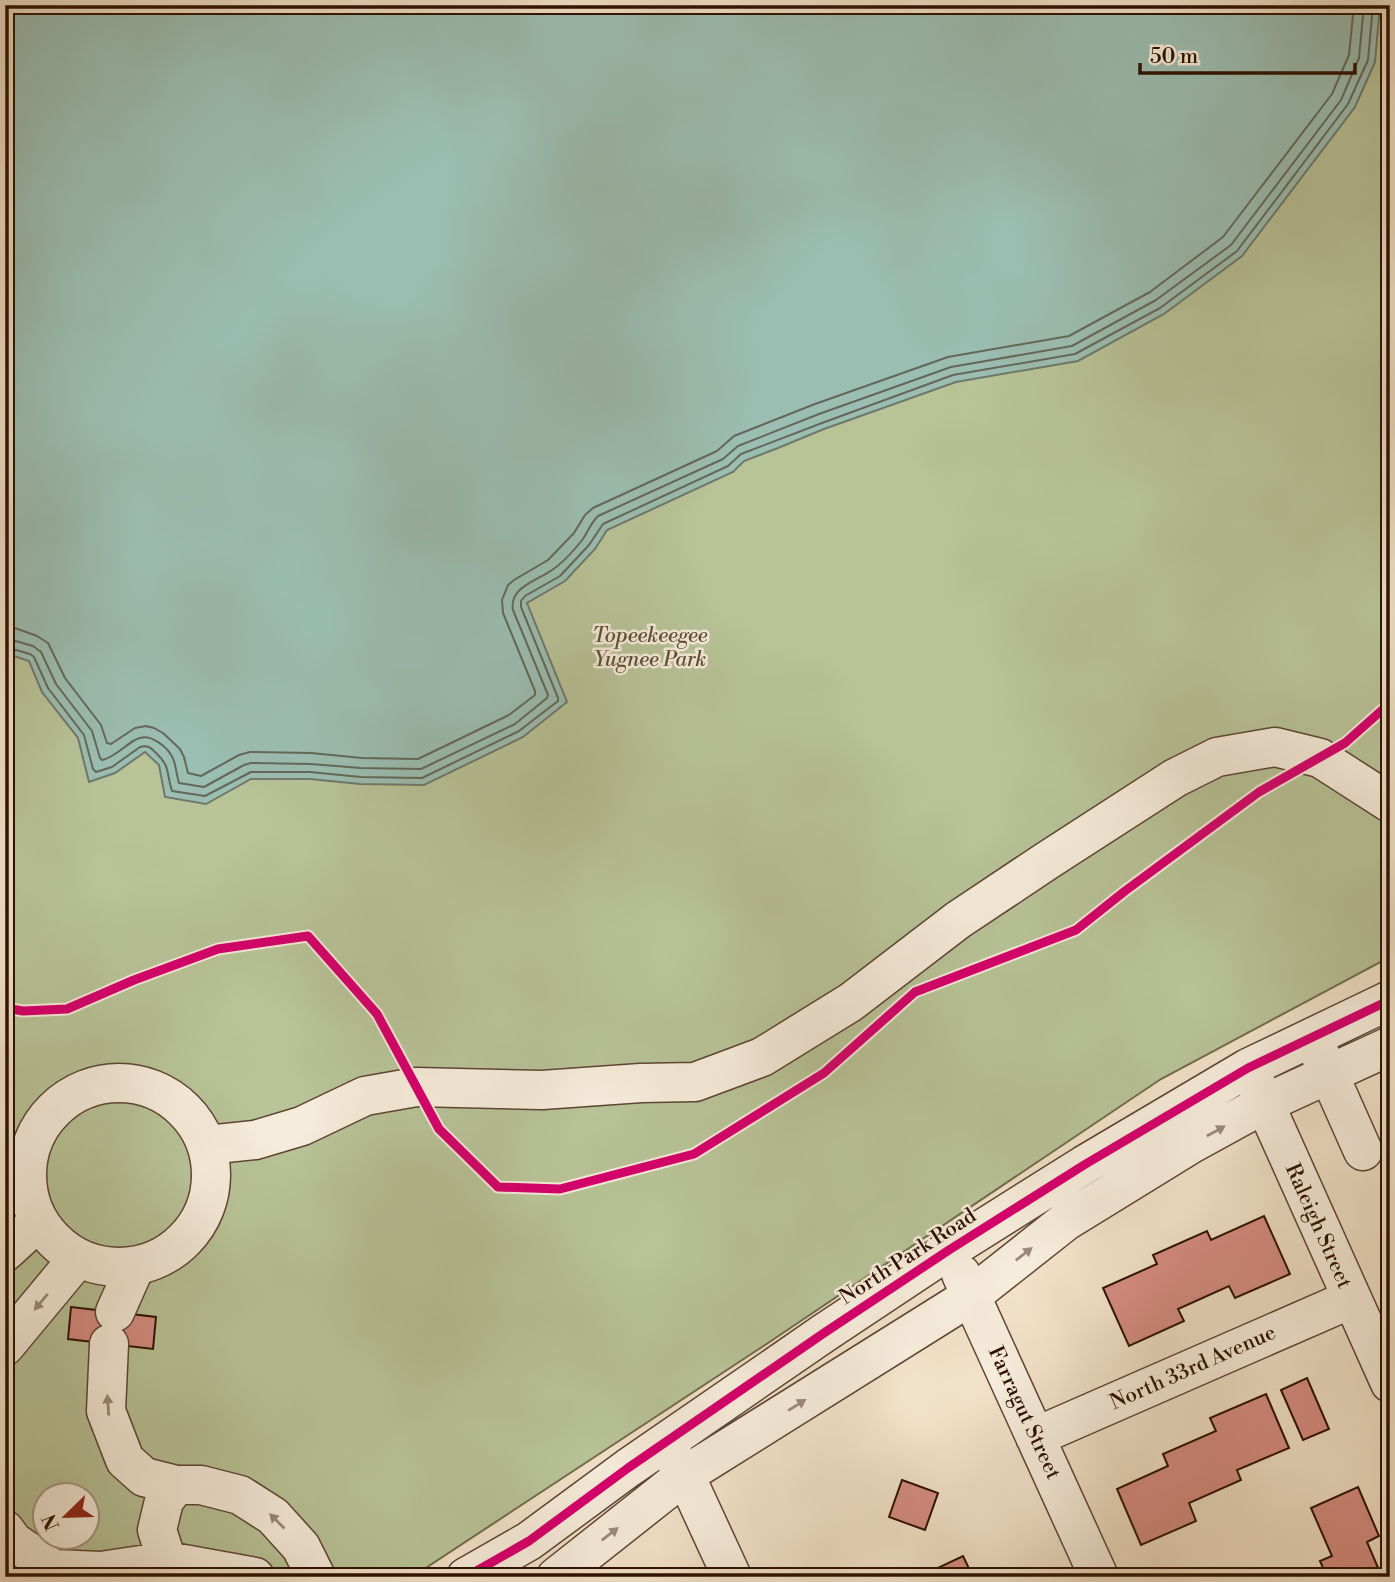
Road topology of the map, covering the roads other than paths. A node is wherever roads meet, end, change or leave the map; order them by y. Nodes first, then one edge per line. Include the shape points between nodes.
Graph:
1 (1390, 803) edge
2 (1390, 1000) edge
3 (1312, 1037) junction
4 (1390, 1046) edge
5 (1248, 1068) junction
6 (1329, 1074) junction
7 (1264, 1104) junction
8 (207, 1145) junction
9 (1363, 1151) dead end
10 (16, 1172) edge
11 (39, 1221) junction
12 (949, 1250) junction
13 (5, 1252) edge
14 (78, 1258) junction
15 (135, 1267) junction
16 (971, 1296) junction
17 (1351, 1300) junction
18 (5, 1346) edge
19 (1390, 1383) edge
20 (1035, 1437) junction
21 (664, 1442) junction
22 (685, 1475) junction
23 (177, 1485) junction
24 (5, 1530) edge
25 (167, 1561) junction
26 (255, 1577) edge
27 (316, 1577) edge
28 (466, 1577) edge
29 (556, 1577) edge
30 (732, 1577) edge
31 (1098, 1577) edge

1 - 8 street via 1320,758 1275,747 1217,757 1175,778 1048,860 958,920 850,1002 762,1057 695,1082 542,1090 416,1087 365,1096 302,1126 255,1140
2 - 3 street, North Park Road
3 - 5 street, North Park Road
3 - 6 street
4 - 6 street
5 - 7 street, Raleigh Street
5 - 12 street, North Park Road
6 - 7 street
6 - 9 street
16 -> 7 street via 1066,1221
7 - 17 street, Raleigh Street
8 - 10 street via 192,1117 168,1096 139,1083 107,1082 76,1092 51,1111
8 - 15 street via 212,1177 206,1209 190,1236 165,1256
10 - 11 street
11 - 13 street
11 - 14 street via 56,1243
12 - 16 street, Farragut Street
12 - 21 street, North Park Road
14 - 15 street via 106,1267
14 -> 18 street
23 -> 15 street via 144,1476 125,1460 106,1411 112,1328
16 - 20 street, Farragut Street
22 -> 16 street
17 - 19 street, Raleigh Street
17 - 20 street, North 33rd Avenue
20 - 31 street, Farragut Street
21 - 22 street
21 - 28 street, North Park Road via 529,1541
29 -> 22 street
22 - 30 street
23 - 25 street via 164,1500 157,1530
27 -> 23 street via 300,1547 273,1516 240,1495 201,1485
24 - 25 street via 53,1569 101,1571
25 - 26 street

